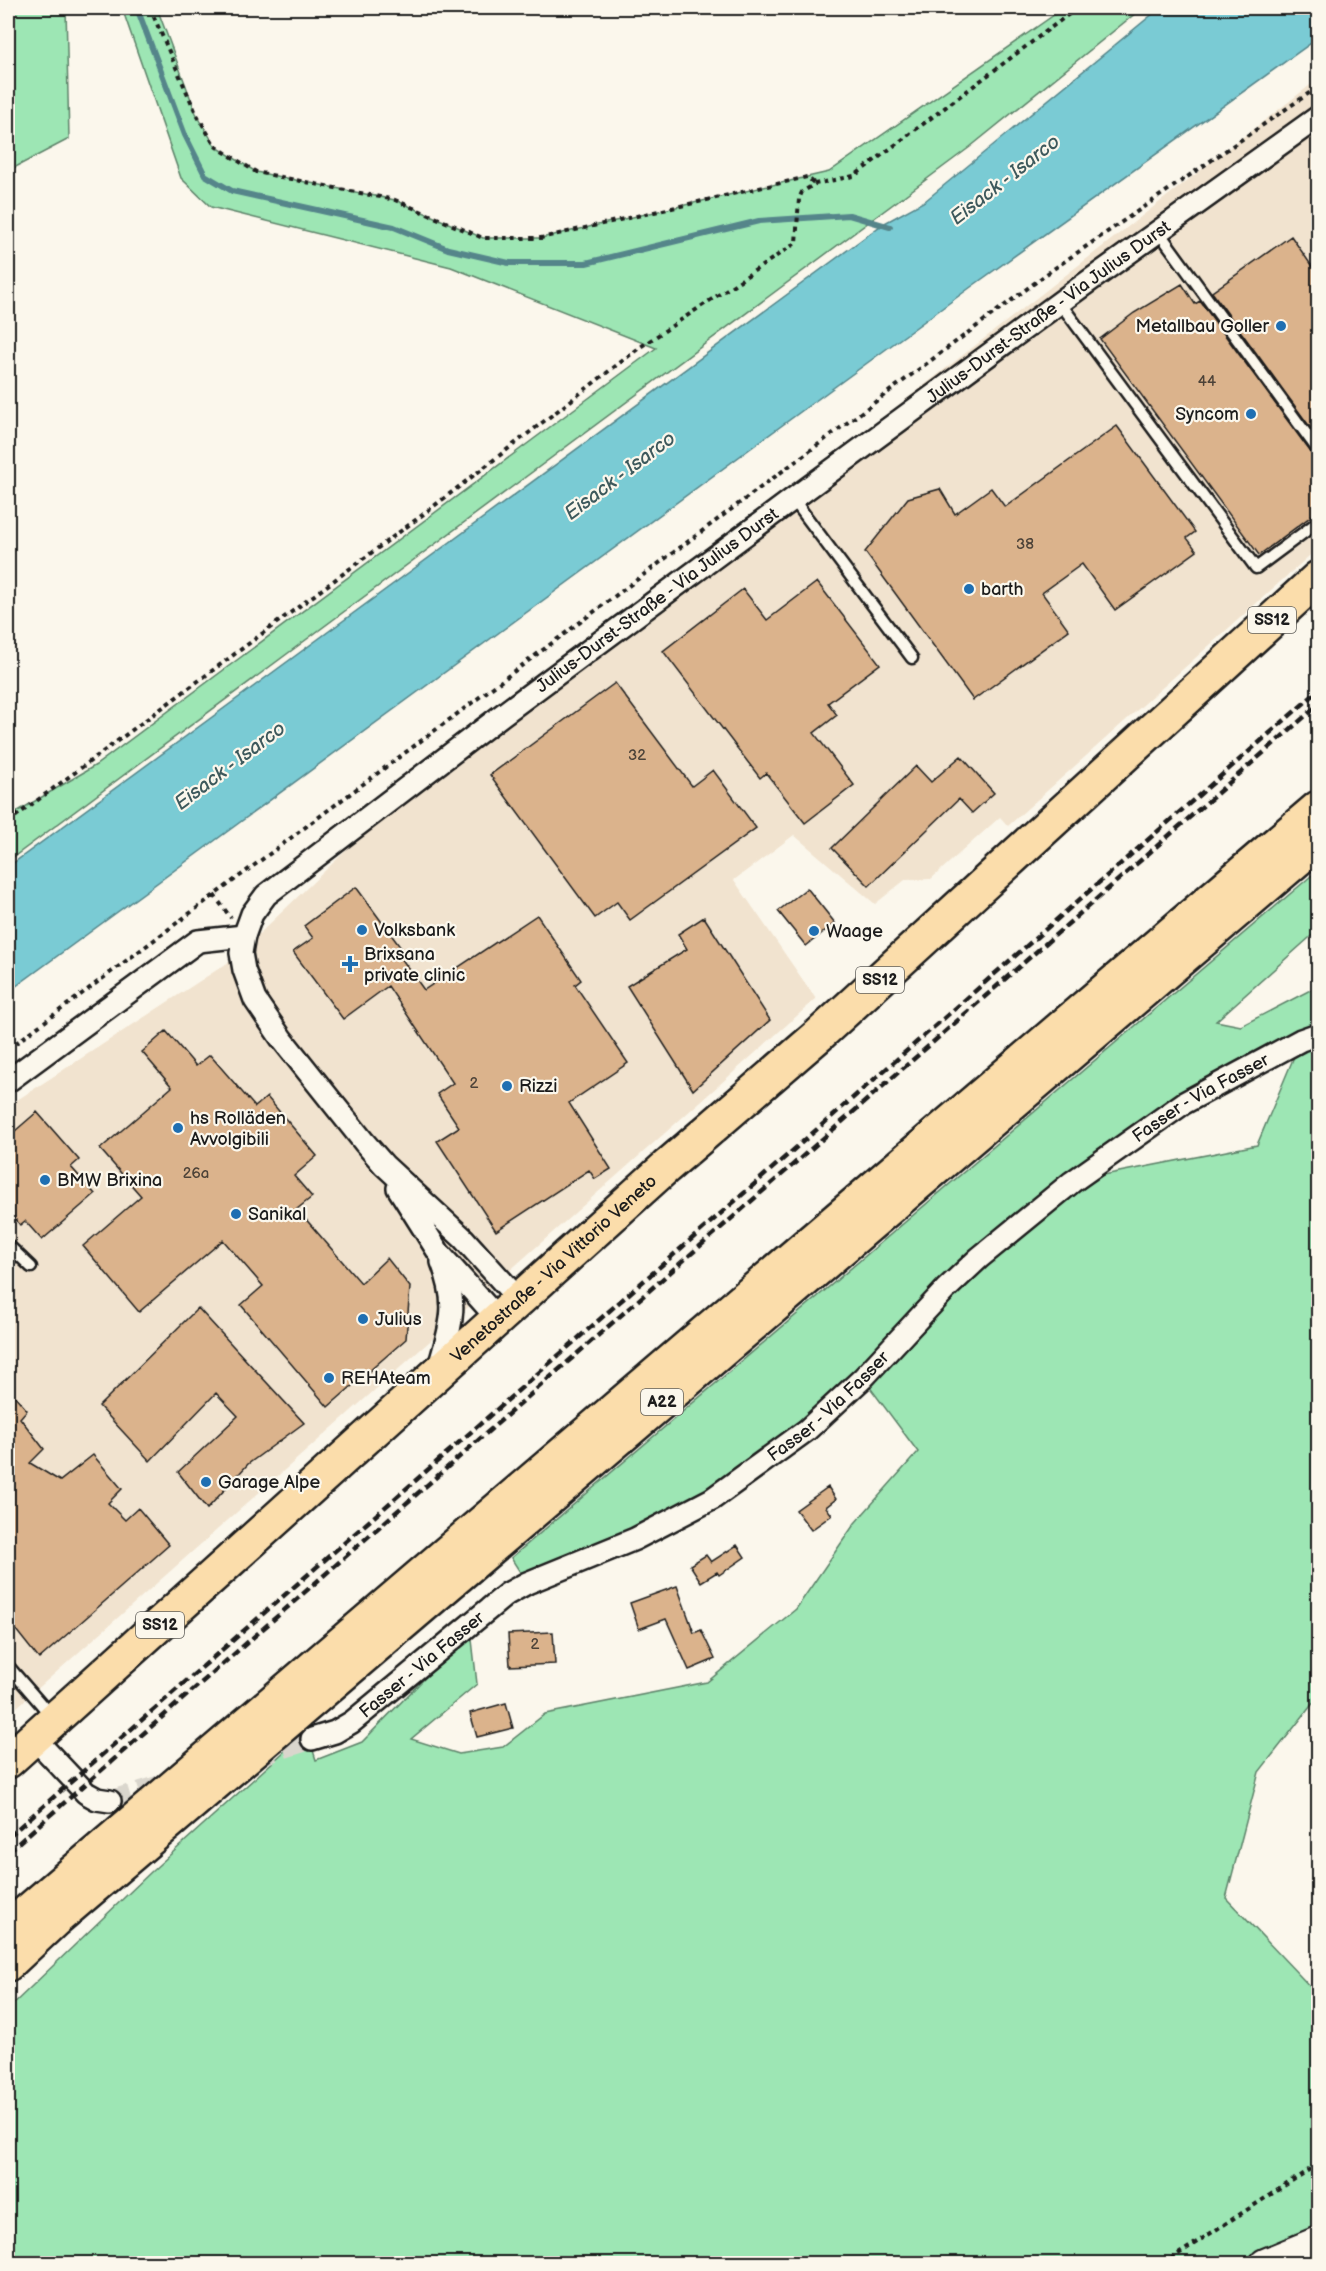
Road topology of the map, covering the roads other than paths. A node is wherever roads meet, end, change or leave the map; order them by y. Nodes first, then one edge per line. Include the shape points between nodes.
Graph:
1 (1318, 117) edge
2 (1158, 231) junction
3 (1059, 303) junction
4 (1318, 450) edge
5 (794, 499) junction
6 (1318, 522) edge
7 (1318, 578) edge
8 (912, 658) dead end
9 (1318, 808) edge
10 (1318, 842) edge
11 (244, 936) junction
12 (1318, 1034) edge
13 (8, 1081) edge
14 (384, 1164) junction
15 (8, 1245) edge
16 (439, 1253) junction
17 (31, 1267) dead end
18 (508, 1309) junction
19 (437, 1374) junction
20 (8, 1666) edge
21 (44, 1729) junction
22 (312, 1739) tunnel mouth
23 (8, 1761) edge
24 (110, 1801) tunnel mouth
25 (8, 1928) edge
26 (8, 1964) edge
27 (1318, 2242) edge
28 (1265, 2264) edge

1 - 2 street, Julius-Durst-Straße - Via Julius Durst
2 - 3 street, Julius-Durst-Straße - Via Julius Durst
2 - 4 lane
3 - 5 street, Julius-Durst-Straße - Via Julius Durst
3 - 6 lane via 1107,358 1256,568
5 - 8 lane
5 - 11 street, Julius-Durst-Straße - Via Julius Durst via 266,895 252,914
7 - 18 main road, Venetostraße - Via Vittorio Veneto / SS12 via 819,1035
9 - 25 main road, A22
10 - 26 main road, A22
11 - 13 street via 198,941
11 - 14 street via 241,953 255,1000 281,1038
12 - 22 street, Fasser - Via Fasser via 1184,1103 1072,1182 954,1281 863,1378 807,1430 712,1499 635,1539 507,1594 352,1722
14 - 16 street
14 - 18 street via 463,1238
15 - 17 lane
16 - 18 street
16 - 19 street via 451,1286 453,1313
18 - 19 main road, Venetostraße - Via Vittorio Veneto / SS12
19 - 21 main road, Venetostraße - Via Vittorio Veneto / SS12
20 - 21 lane
21 - 23 main road, Venetostraße - Via Vittorio Veneto / SS12
21 - 24 street via 86,1793
27 - 28 street

